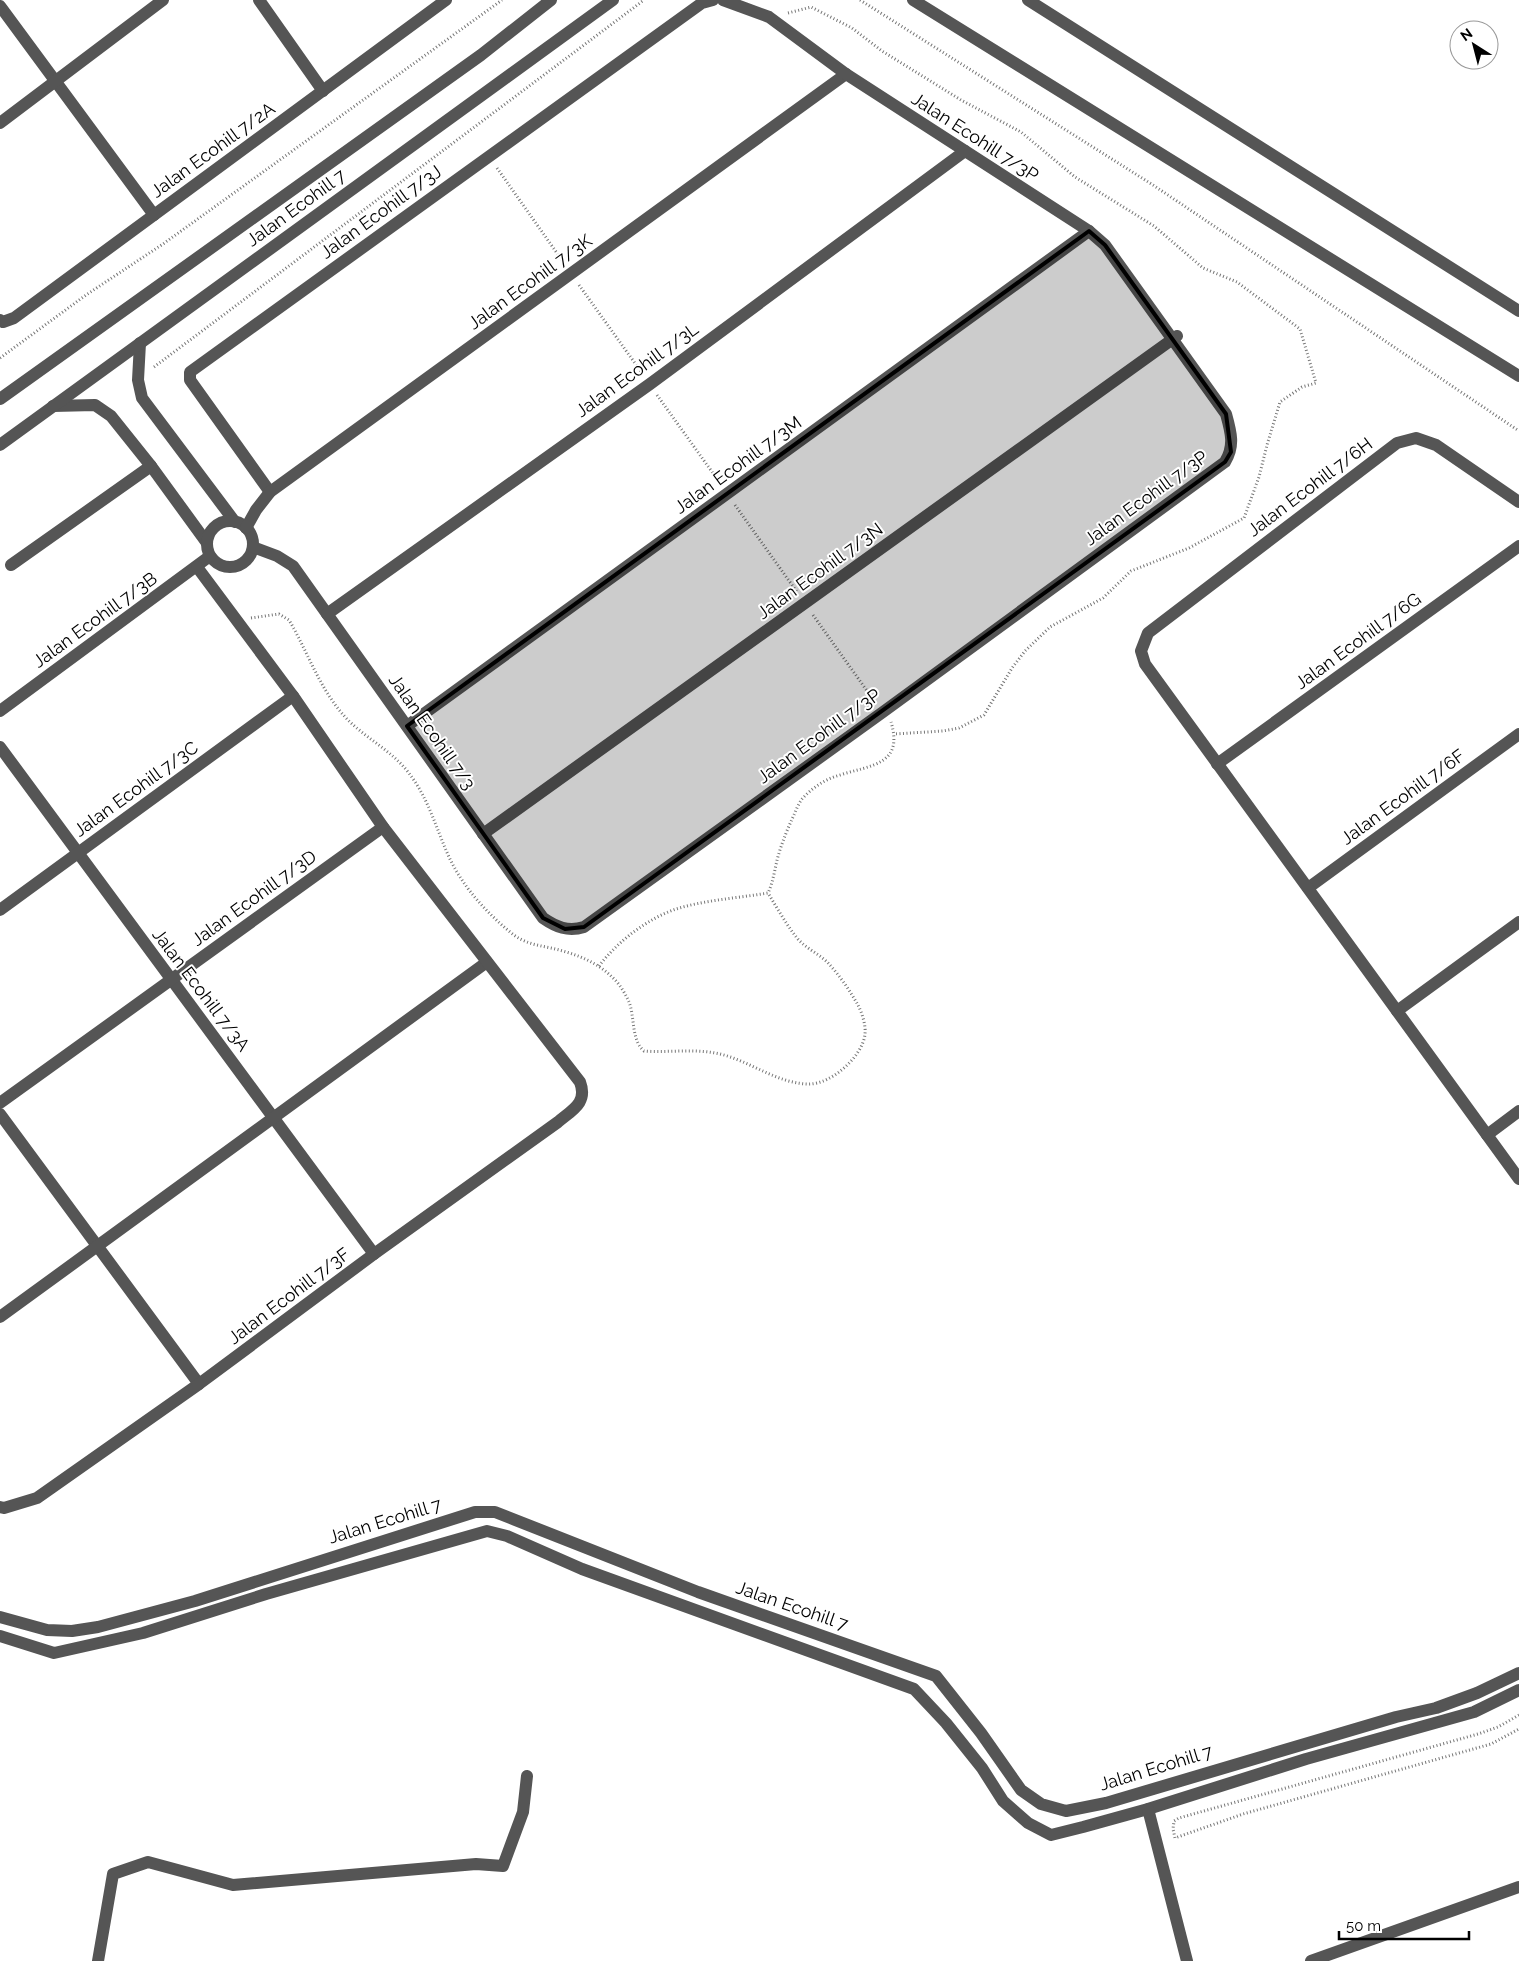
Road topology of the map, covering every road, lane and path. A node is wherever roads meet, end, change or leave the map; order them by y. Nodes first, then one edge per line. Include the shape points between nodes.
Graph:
1 (163, 0) edge
2 (259, 0) edge
3 (446, 0) edge
4 (502, 0) edge
5 (551, 0) edge
6 (613, 0) edge
7 (644, 0) edge
8 (713, 0) edge
9 (723, 0) edge
10 (860, 0) edge
11 (913, 0) edge
12 (1028, 0) edge
13 (0, 6) edge
14 (769, 17) junction
15 (846, 74) junction
16 (56, 81) junction
17 (323, 91) junction
18 (0, 122) edge
19 (965, 151) junction
20 (488, 157) junction
21 (154, 215) junction
22 (1089, 231) junction
23 (571, 274) junction
24 (1519, 311) edge
25 (0, 320) edge
26 (1175, 338) junction
27 (140, 343) junction
28 (0, 358) edge
29 (1519, 376) edge
30 (138, 380) junction
31 (650, 384) junction
32 (0, 390) edge
33 (13, 390) junction
34 (0, 399) edge
35 (53, 406) junction
36 (1519, 430) edge
37 (0, 445) edge
38 (151, 466) junction
39 (270, 492) junction
40 (727, 494) junction
41 (1519, 502) edge
42 (241, 525) junction
43 (207, 543) junction
44 (1519, 546) edge
45 (253, 547) junction
46 (210, 556) junction
47 (11, 565) dead end
48 (197, 567) junction
49 (805, 603) junction
50 (327, 614) junction
51 (238, 622) junction
52 (293, 696) junction
53 (0, 711) edge
54 (884, 711) junction
55 (406, 726) junction
56 (894, 734) junction
57 (1519, 734) edge
58 (0, 747) edge
59 (1217, 764) junction
60 (383, 827) junction
61 (483, 834) junction
62 (78, 853) junction
63 (1308, 888) junction
64 (768, 893) junction
65 (0, 910) edge
66 (1519, 922) edge
67 (584, 927) joint
68 (487, 962) junction
69 (599, 966) junction
70 (172, 980) junction
71 (1397, 1011) junction
72 (0, 1103) edge
73 (1519, 1111) edge
74 (0, 1114) edge
75 (274, 1118) junction
76 (1487, 1135) junction
77 (1519, 1179) edge
78 (97, 1246) junction
79 (374, 1254) junction
80 (0, 1317) edge
81 (199, 1384) junction
82 (0, 1507) edge
83 (0, 1617) edge
84 (0, 1636) edge
85 (1519, 1673) edge
86 (1519, 1690) edge
87 (1519, 1715) edge
88 (1519, 1729) edge
89 (527, 1776) dead end
90 (1148, 1809) junction
91 (1519, 1887) edge
92 (98, 1961) edge
93 (1187, 1961) edge
94 (1312, 1961) edge

1 - 16 street
2 - 17 street
3 - 17 street, Jalan Ecohill 7/2A
4 - 28 path
5 - 33 street, Jalan Ecohill 7 via 481,55
6 - 27 street, Jalan Ecohill 7
7 - 30 path
8 - 20 street, Jalan Ecohill 7/3J via 702,3
9 - 14 street, Jalan Ecohill 7/3P
10 - 36 path via 1153,185
11 - 29 street
12 - 24 street
13 - 16 street
14 - 15 street, Jalan Ecohill 7/3P
14 - 56 path via 811,7 852,28 882,51 961,100 1021,132 1075,177 1171,239 1203,268 1237,282 1300,329 1316,383 1302,387 1280,402 1244,518 1189,548 1132,571 1103,598 1050,627 1021,656 984,715 959,728
15 - 19 street, Jalan Ecohill 7/3P
15 - 23 street, Jalan Ecohill 7/3K
16 - 18 street
16 - 21 street
17 - 21 street, Jalan Ecohill 7/2A
19 - 22 street, Jalan Ecohill 7/3P
19 - 31 street, Jalan Ecohill 7/3L
20 - 23 path
20 - 39 street, Jalan Ecohill 7/3J via 190,372 190,380
21 - 25 street, Jalan Ecohill 7/2A via 14,318
22 - 26 street, Jalan Ecohill 7/3P via 1110,252
22 - 40 street, Jalan Ecohill 7/3M
23 - 31 path
23 - 39 street, Jalan Ecohill 7/3K
26 - 49 street, Jalan Ecohill 7/3N
26 - 54 street, Jalan Ecohill 7/3P via 1226,414 1231,452 1225,462
27 - 30 street
27 - 35 street, Jalan Ecohill 7
30 - 42 street via 142,398
31 - 40 path
31 - 50 street, Jalan Ecohill 7/3L
32 - 33 street
33 - 34 street, Jalan Ecohill 7
35 - 37 street, Jalan Ecohill 7
35 - 38 street via 95,405 111,416
38 - 43 street
38 - 47 street
39 - 42 street, Jalan Ecohill 7/3K
40 - 49 path
40 - 55 street, Jalan Ecohill 7/3M
41 - 59 street, Jalan Ecohill 7/6H via 1436,445 1416,438 1397,443 1148,632 1141,650 1145,664
42 - 43 street via 222,523 212,530
42 - 45 street via 253,540
43 - 46 street
44 - 59 street, Jalan Ecohill 7/6G
45 - 46 street via 248,559 235,567 221,566
45 - 50 street, Jalan Ecohill 7/3 via 293,566
46 - 48 street, Jalan Ecohill 7/3B
48 - 51 street
48 - 53 street, Jalan Ecohill 7/3B
49 - 54 path
49 - 61 street, Jalan Ecohill 7/3N
50 - 55 street, Jalan Ecohill 7/3
51 - 52 street
51 - 69 path via 278,614 289,620 324,690 347,719 408,771 423,794 460,878 491,915 512,934 530,944
52 - 60 street
52 - 62 street, Jalan Ecohill 7/3C
54 - 56 path
54 - 67 street, Jalan Ecohill 7/3P
55 - 61 street, Jalan Ecohill 7/3
56 - 64 path via 894,746 889,756 879,763 824,781 800,801
57 - 63 street, Jalan Ecohill 7/6F
58 - 62 street, Jalan Ecohill 7/3A
59 - 63 street
60 - 68 street
60 - 70 street, Jalan Ecohill 7/3D
61 - 67 street, Jalan Ecohill 7/3 via 543,918 565,929
62 - 65 street, Jalan Ecohill 7/3C
62 - 70 street, Jalan Ecohill 7/3A
63 - 71 street
64 - 69 path via 677,909 652,920 626,938
64 - 69 path via 798,939 828,963 858,1006 864,1022 866,1033 862,1047 840,1071 825,1080 811,1084 791,1082 744,1061 719,1054 683,1050 644,1051 638,1044 630,1002 614,978
66 - 71 street
68 - 75 street
68 - 79 street, Jalan Ecohill 7/3F via 580,1082 582,1099 558,1122
70 - 72 street, Jalan Ecohill 7/3D
70 - 75 street, Jalan Ecohill 7/3A
71 - 76 street
73 - 76 street
74 - 78 street
75 - 78 street
75 - 79 street, Jalan Ecohill 7/3A
76 - 77 street
78 - 80 street
78 - 81 street
79 - 81 street, Jalan Ecohill 7/3F
81 - 82 street, Jalan Ecohill 7/3F via 37,1498
83 - 85 street, Jalan Ecohill 7 via 47,1630 72,1631 98,1626 195,1601 475,1512 495,1512 698,1592 936,1676 1021,1790 1041,1804 1066,1811 1106,1803 1396,1716 1436,1708
84 - 90 street via 54,1653 143,1633 487,1531 507,1536 582,1570 914,1689 976,1760 1003,1801 1028,1823 1050,1834
86 - 90 street via 1474,1712
87 - 88 path via 1478,1734 1179,1818 1174,1822 1175,1838 1243,1814 1491,1744
89 - 92 street via 523,1812 502,1866 476,1864 234,1885 148,1862 113,1874
90 - 93 street
91 - 94 street

